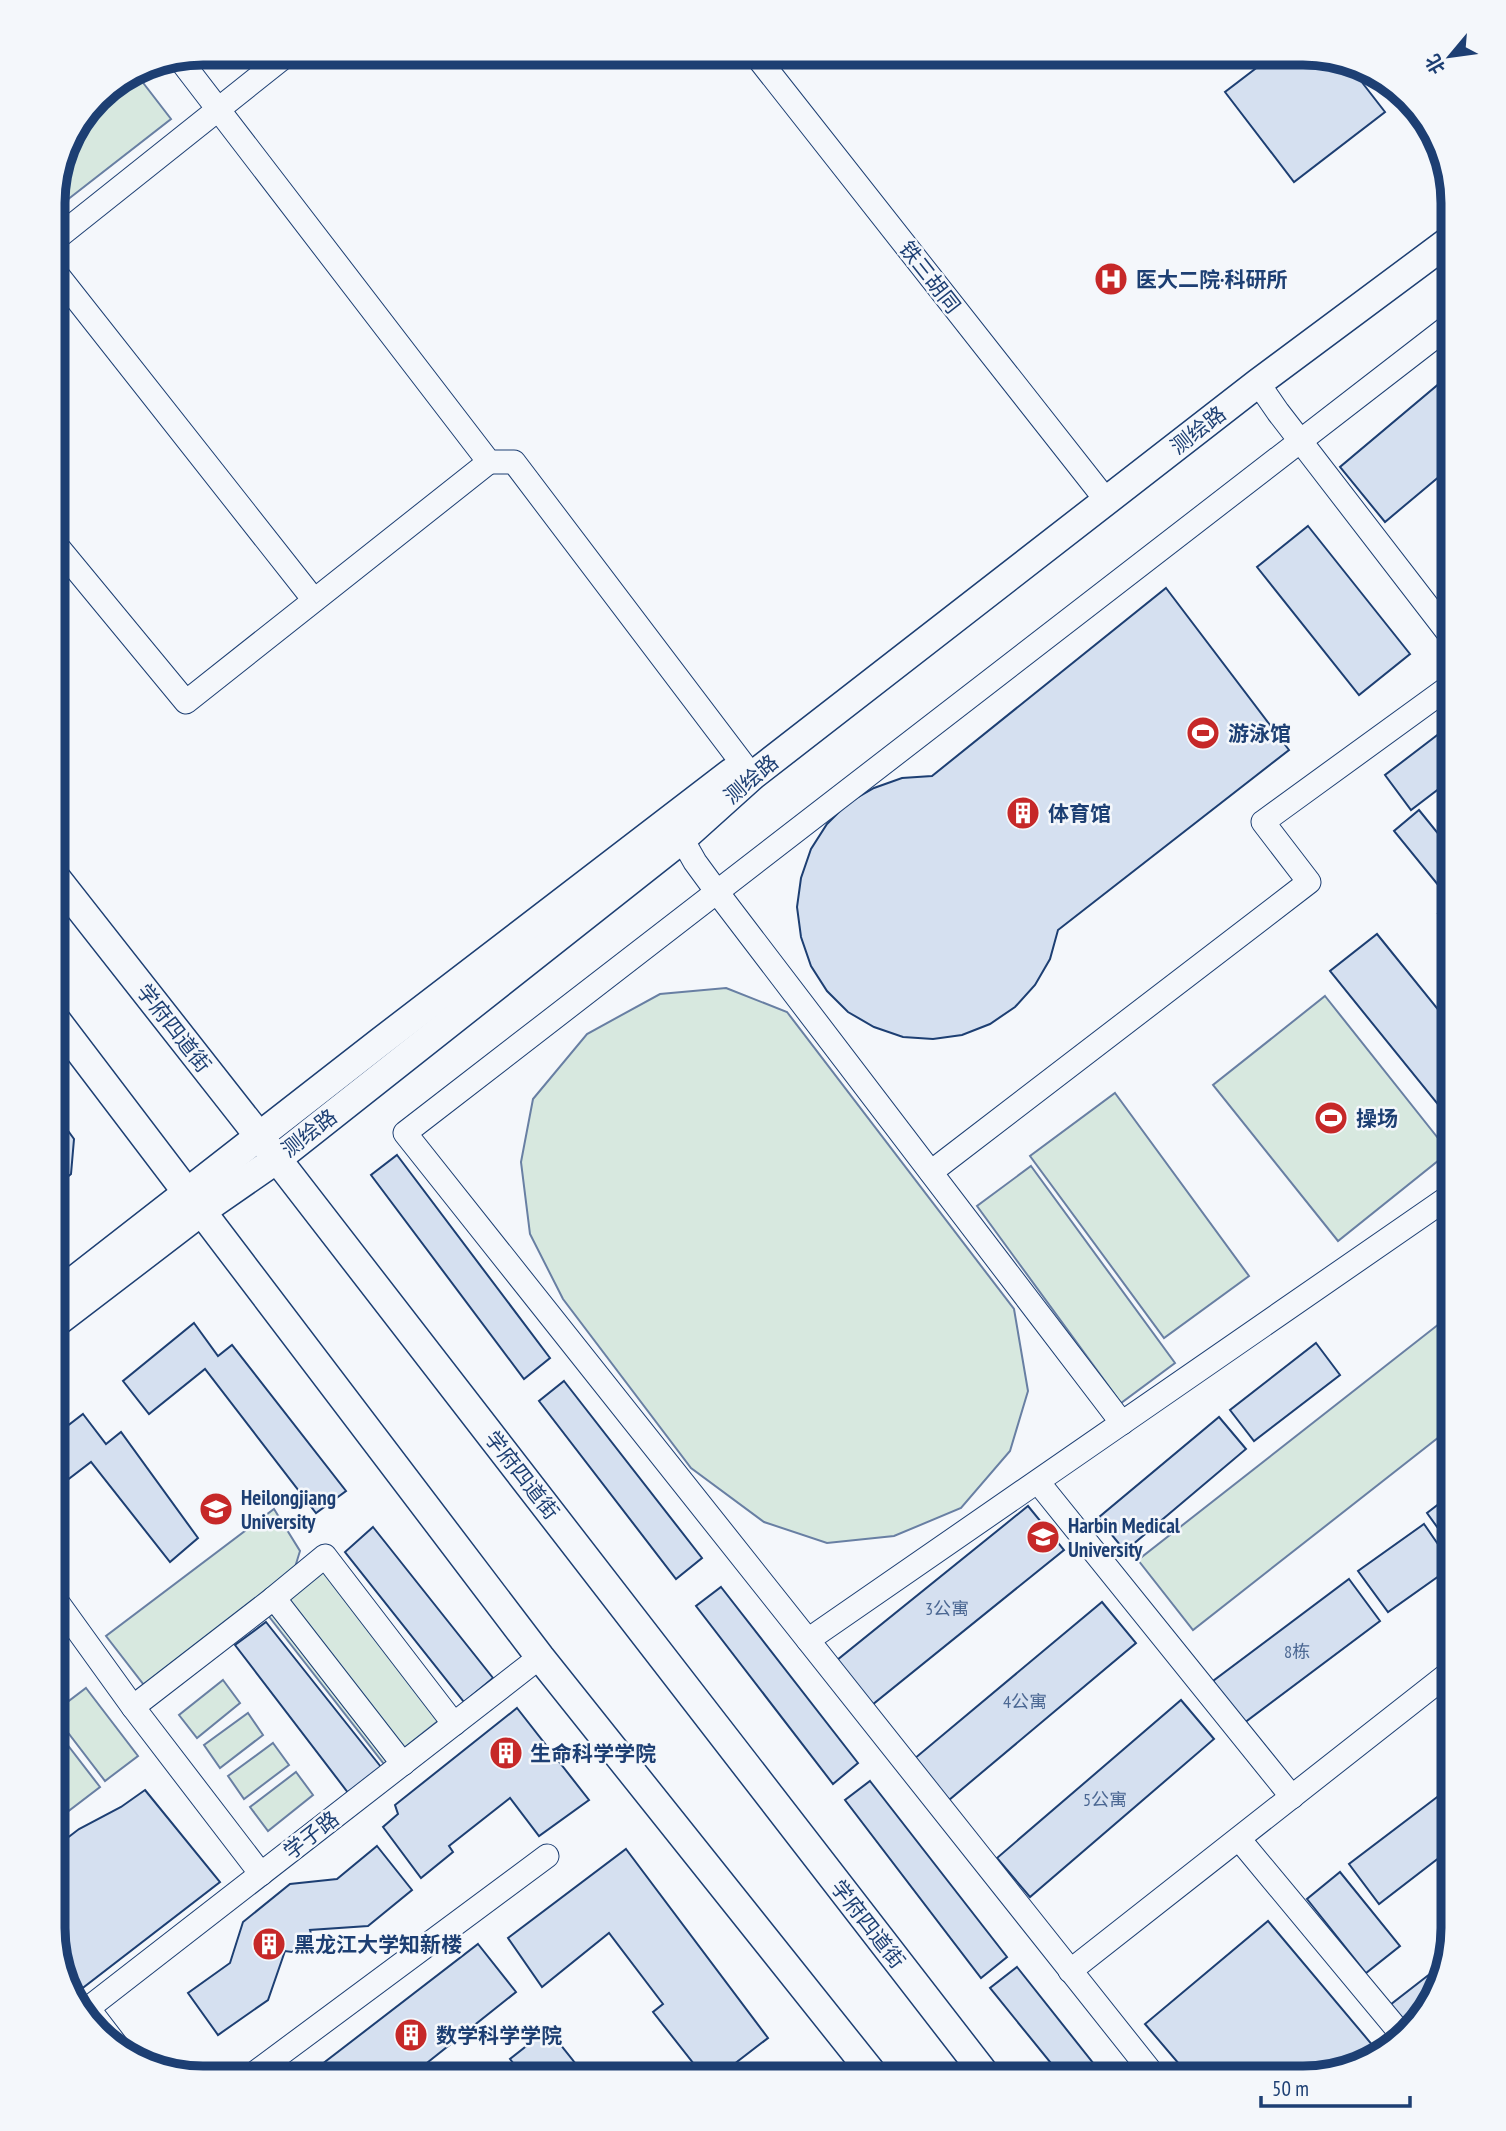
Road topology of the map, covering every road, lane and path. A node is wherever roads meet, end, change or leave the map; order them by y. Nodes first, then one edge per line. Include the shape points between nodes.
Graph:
1 (273, 65) edge
2 (763, 65) edge
3 (184, 66) edge
4 (218, 109) junction
5 (1441, 229) edge
6 (65, 231) edge
7 (1441, 248) edge
8 (65, 284) edge
9 (1441, 333) edge
10 (1258, 383) junction
11 (1301, 441) junction
12 (489, 462) junction
13 (1103, 496) junction
14 (65, 556) edge
15 (314, 600) junction
16 (1441, 622) edge
17 (1441, 693) edge
18 (747, 770) junction
19 (682, 839) junction
20 (65, 889) edge
21 (717, 892) junction
22 (65, 1032) edge
23 (259, 1136) junction
24 (277, 1158) junction
25 (930, 1172) junction
26 (195, 1201) junction
27 (1441, 1203) edge
28 (65, 1289) edge
29 (65, 1315) edge
30 (1122, 1423) junction
31 (1038, 1482) junction
32 (274, 1598) junction
33 (65, 1614) edge
34 (808, 1640) junction
35 (540, 1657) junction
36 (1441, 1680) edge
37 (132, 1707) junction
38 (454, 1724) junction
39 (403, 1764) junction
40 (1292, 1797) junction
41 (1239, 1839) junction
42 (547, 1856) dead end
43 (261, 1874) junction
44 (1070, 1971) junction
45 (89, 2007) edge
46 (1397, 2029) edge
47 (264, 2066) edge
48 (866, 2066) edge
49 (979, 2066) edge
50 (1146, 2066) edge

1 - 4 street
2 - 13 street, 铁三胡同
3 - 4 street
4 - 6 street
4 - 12 street
5 - 13 main road, 测绘路
7 - 10 main road, 测绘路
8 - 15 street
9 - 11 street
10 - 11 street
10 - 13 main road, 测绘路
11 - 16 street
11 - 21 street
12 - 15 street
12 - 18 street via 514,462
13 - 18 main road, 测绘路
14 - 15 street via 186,702
17 - 25 street via 1264,822 1310,882
18 - 19 main road, 测绘路
18 - 23 main road, 测绘路
19 - 21 street
19 - 24 main road, 测绘路
20 - 23 main road, 学府四道街
21 - 25 street
21 - 34 street via 405,1133
22 - 26 main road
23 - 24 main road, 学府四道街
23 - 26 main road, 测绘路
24 - 26 main road, 测绘路
24 - 49 main road, 学府四道街
25 - 30 street
26 - 28 main road, 测绘路
26 - 29 main road, 测绘路
26 - 35 main road
27 - 30 street
30 - 31 street
31 - 34 street
31 - 40 street
32 - 37 street
32 - 38 street via 325,1556
32 - 39 street
33 - 37 street
34 - 44 street
35 - 38 street, 学子路
35 - 48 main road
36 - 40 street
37 - 43 street
38 - 39 street, 学子路
39 - 43 street, 学子路
40 - 41 street
41 - 44 street
41 - 46 street
42 - 47 street
43 - 45 street, 学子路
44 - 50 street

